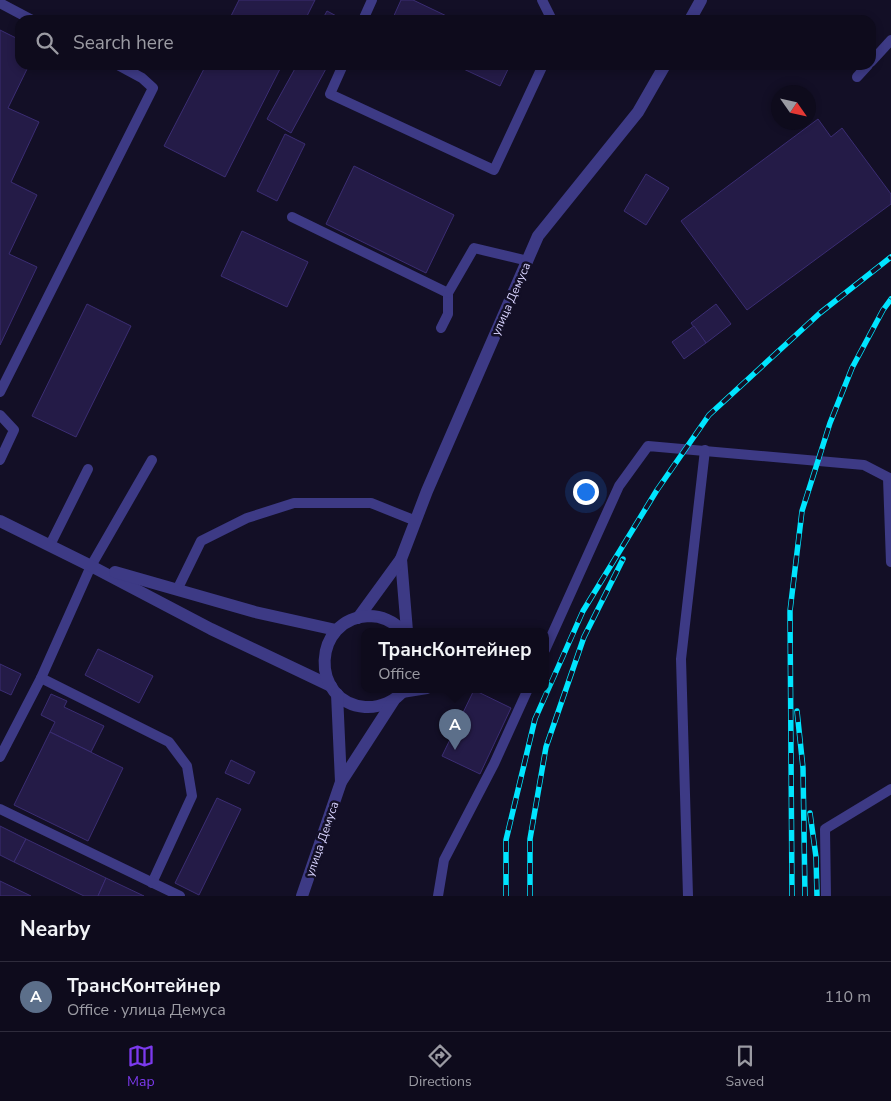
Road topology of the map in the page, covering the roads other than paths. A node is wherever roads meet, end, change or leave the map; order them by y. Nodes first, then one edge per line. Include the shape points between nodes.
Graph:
1 (372, 0) edge
2 (542, 0) edge
3 (701, 0) edge
4 (0, 3) edge
5 (23, 15) edge
6 (365, 15) edge
7 (550, 15) edge
8 (693, 15) edge
9 (891, 40) edge
10 (876, 56) edge
11 (127, 70) edge
12 (341, 70) edge
13 (541, 70) edge
14 (662, 70) edge
15 (863, 70) edge
16 (857, 77) dead end
17 (292, 217) dead end
18 (528, 261) junction
19 (448, 293) junction
20 (441, 328) dead end
21 (0, 392) edge
22 (0, 416) edge
23 (705, 450) junction
24 (0, 460) edge
25 (152, 460) dead end
26 (88, 469) dead end
27 (890, 479) edge
28 (0, 521) edge
29 (416, 521) junction
30 (50, 546) junction
31 (401, 559) junction
32 (891, 562) edge
33 (91, 566) junction
34 (177, 590) junction
35 (358, 618) junction
36 (398, 628) edge
37 (407, 628) edge
38 (336, 630) junction
39 (549, 641) edge
40 (41, 678) junction
41 (334, 690) junction
42 (526, 693) edge
43 (400, 694) edge
44 (0, 757) edge
45 (341, 782) junction
46 (891, 789) edge
47 (0, 809) edge
48 (152, 883) junction
49 (180, 896) edge
50 (302, 896) edge
51 (438, 896) edge
52 (688, 896) edge
53 (826, 896) edge

1 - 6 lane
2 - 7 lane
3 - 8 street
4 - 5 lane
9 - 10 lane
11 - 21 lane via 152,88
12 - 13 lane via 330,94 494,170
14 - 18 street, улица Демуса via 638,112 538,236
15 - 16 lane
17 - 19 lane
18 - 19 lane via 474,248
18 - 29 street, улица Демуса
19 - 20 lane via 448,314
22 - 24 lane via 14,430
23 - 27 lane via 864,465
23 - 39 lane via 648,446 638,457 619,486
23 - 52 lane via 681,659
25 - 33 lane
26 - 30 lane
27 - 32 lane
28 - 30 street
29 - 31 street, улица Демуса
29 - 34 lane via 371,503 294,503 247,518 201,541
30 - 33 street
31 - 35 street
31 - 37 street
33 - 34 street
33 - 40 lane
33 - 41 street
34 - 38 street
35 - 36 street via 383,618
35 - 38 street
38 - 41 street via 324,657 326,677
40 - 44 lane
40 - 48 lane via 169,742 187,766 192,796
41 - 43 street via 350,703 365,707 380,705
41 - 45 street
42 - 51 lane via 444,860
43 - 45 street
45 - 50 street, улица Демуса
46 - 53 lane via 825,829
47 - 48 lane
48 - 49 lane

